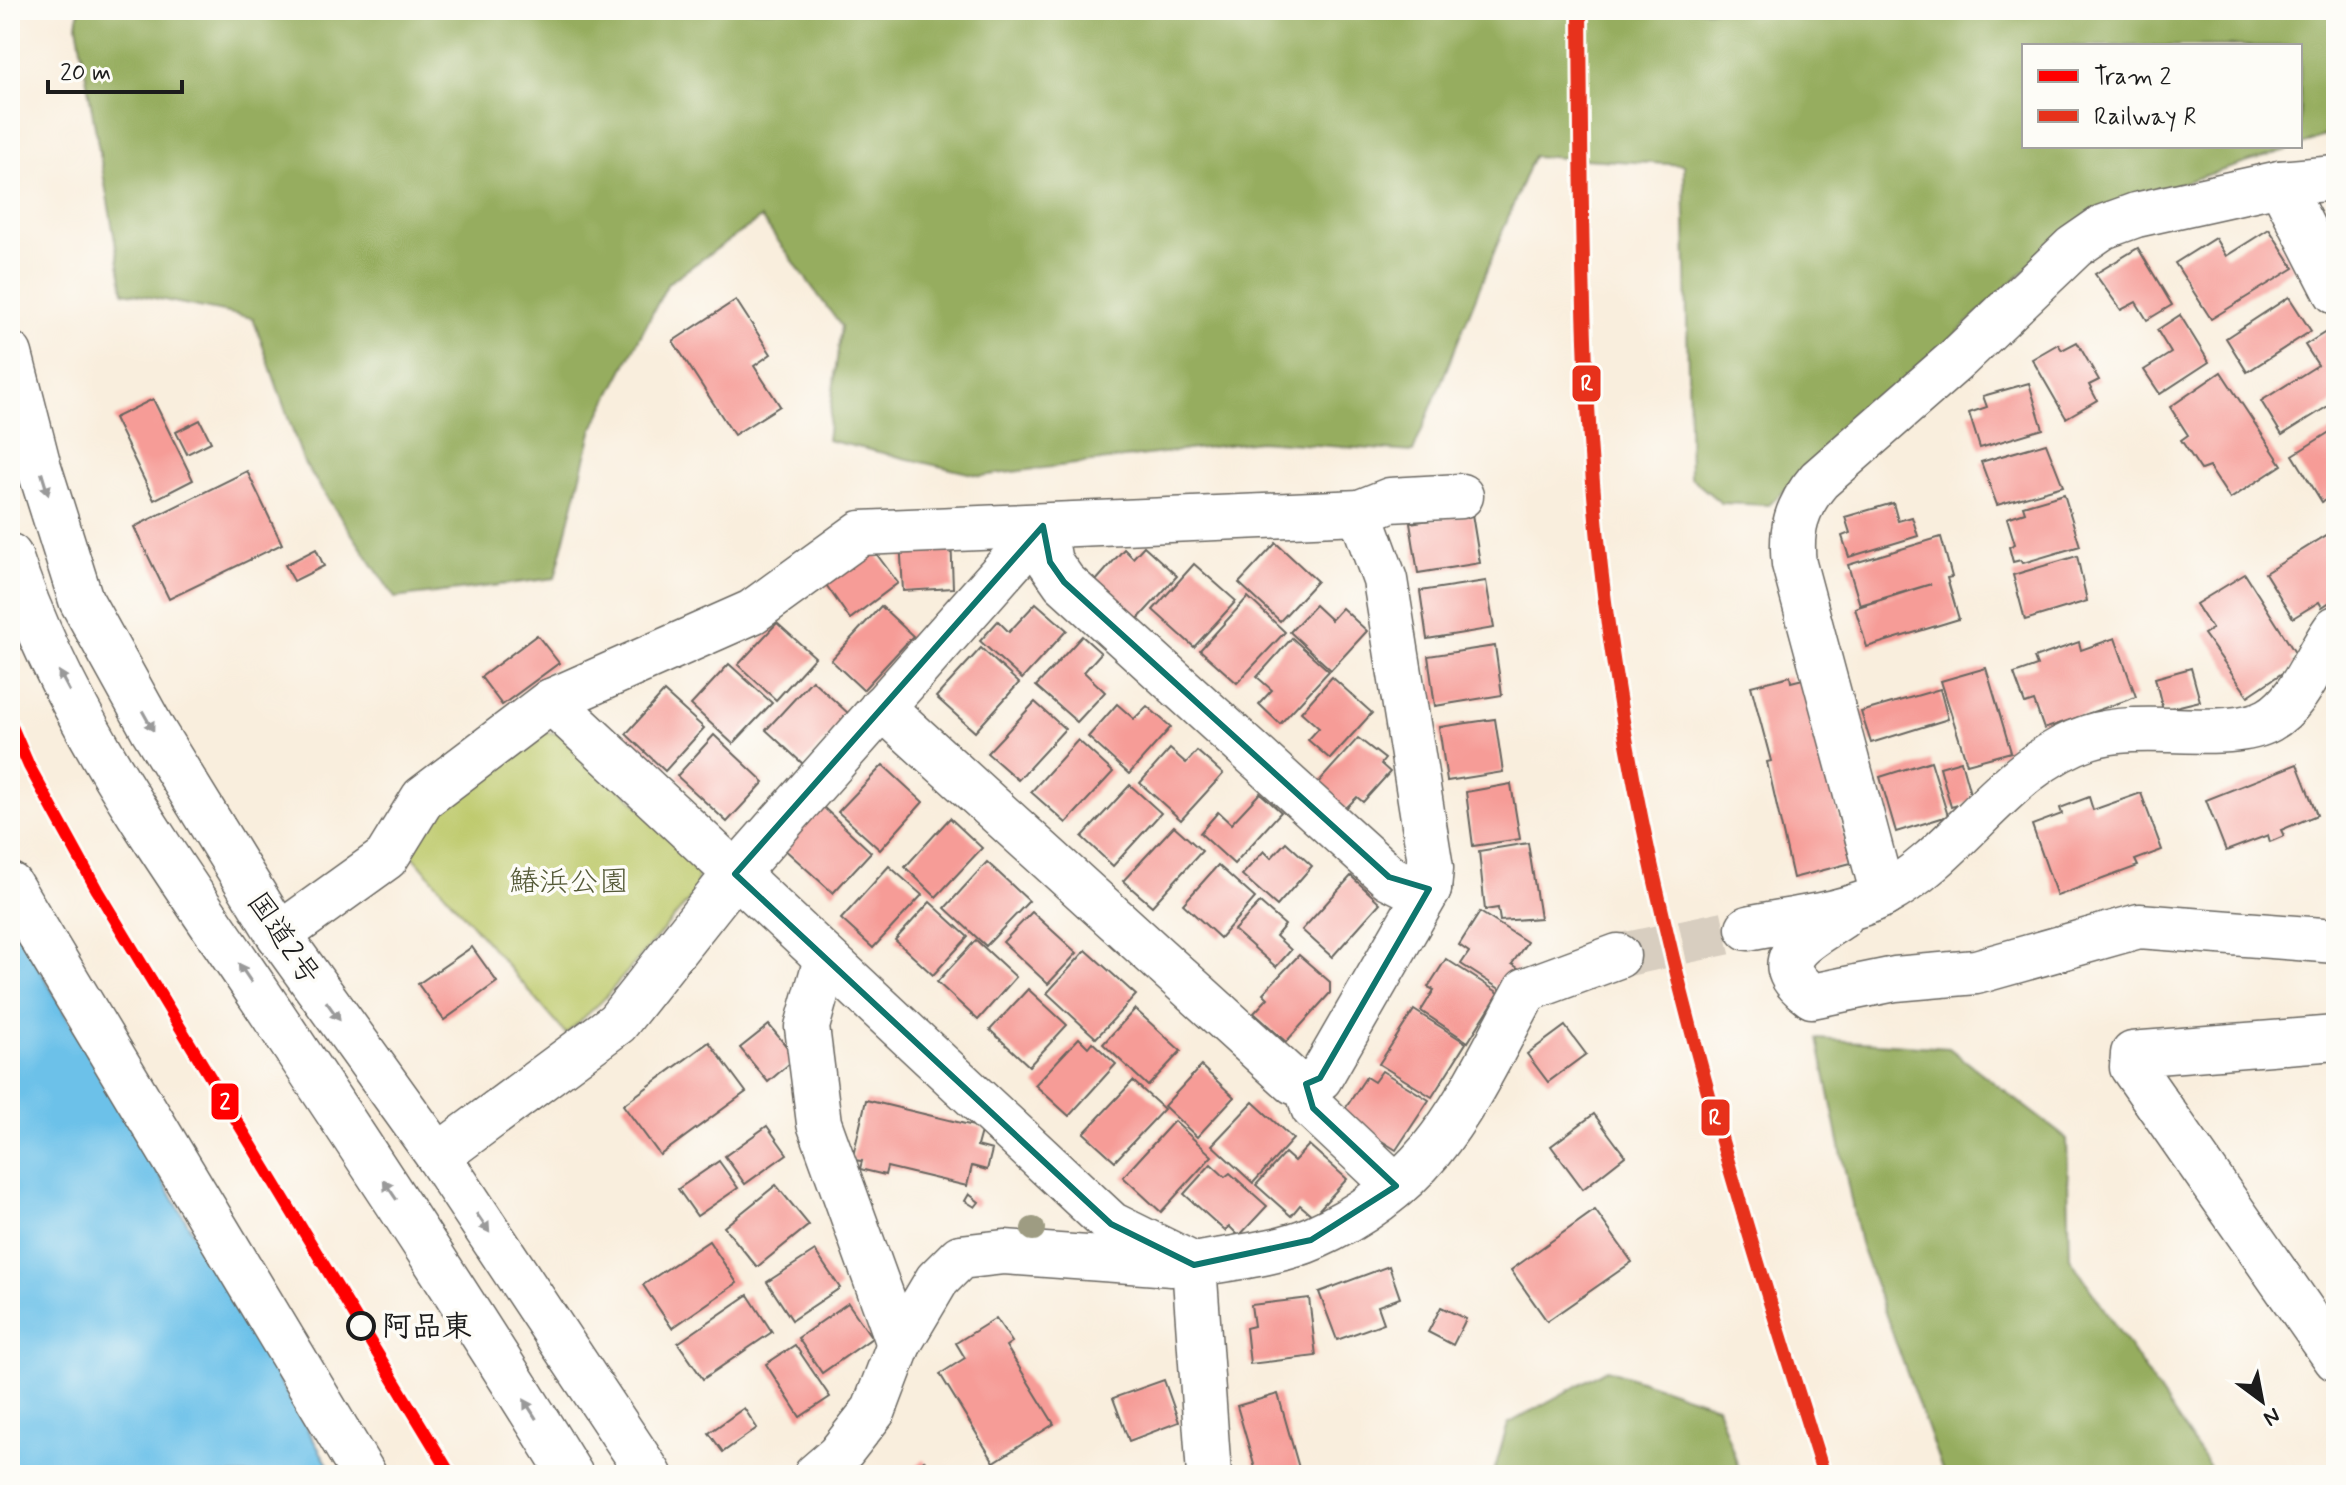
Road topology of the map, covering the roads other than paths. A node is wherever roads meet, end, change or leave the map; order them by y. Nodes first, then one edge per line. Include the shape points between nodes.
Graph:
1 (2336, 178) edge
2 (2280, 183) junction
3 (2336, 292) edge
4 (10, 354) edge
5 (1461, 496) dead end
6 (1360, 512) junction
7 (1043, 526) junction
8 (10, 556) edge
9 (2336, 628) edge
10 (551, 701) junction
11 (882, 707) junction
12 (735, 874) junction
13 (10, 885) edge
14 (1429, 889) junction
15 (1869, 900) junction
16 (1748, 928) tunnel mouth
17 (279, 935) junction
18 (2336, 941) edge
19 (1618, 956) tunnel mouth
20 (826, 959) junction
21 (2336, 1038) edge
22 (1306, 1084) junction
23 (438, 1156) junction
24 (1396, 1186) junction
25 (1194, 1265) junction
26 (899, 1344) junction
27 (2336, 1359) edge
28 (364, 1475) edge
29 (571, 1475) edge
30 (650, 1475) edge
31 (816, 1475) edge
32 (1209, 1475) edge

1 - 2 main road
2 - 3 main road
2 - 15 main road via 2136,215 2088,236 1804,498 1794,519 1794,564
4 -> 17 main road, 国道2号 via 81,600 153,730
5 - 6 main road via 1390,500
6 - 7 main road
6 - 14 main road via 1385,580 1431,868
7 - 10 main road via 861,533 752,612
7 - 11 main road
7 - 14 main road via 1050,562 1064,582 1389,877
29 -> 8 main road, 国道2号 via 448,1276 117,781 29,615
9 - 15 main road via 2296,694 2268,720 2231,729 2119,729 2060,750
10 - 12 main road
10 - 17 main road via 423,798 386,858
11 - 12 main road
11 - 22 main road via 1294,1082
12 - 20 main road
12 - 23 main road via 617,1023
13 - 28 main road
14 - 22 main road via 1320,1078
15 - 16 main road
15 - 18 main road via 1793,950 1792,975 1812,996 1895,979 1976,972 2139,926
17 -> 23 main road, 国道2号
19 - 24 main road via 1526,990 1449,1130
20 - 25 main road via 1111,1224
20 - 26 main road via 807,1027 819,1123
21 - 27 main road via 2133,1054 2132,1067
22 - 24 main road via 1313,1108
23 -> 30 main road, 国道2号
24 - 25 main road via 1311,1240
25 - 26 main road via 1004,1252 960,1257 937,1280
25 - 32 main road
26 - 31 main road via 874,1410

